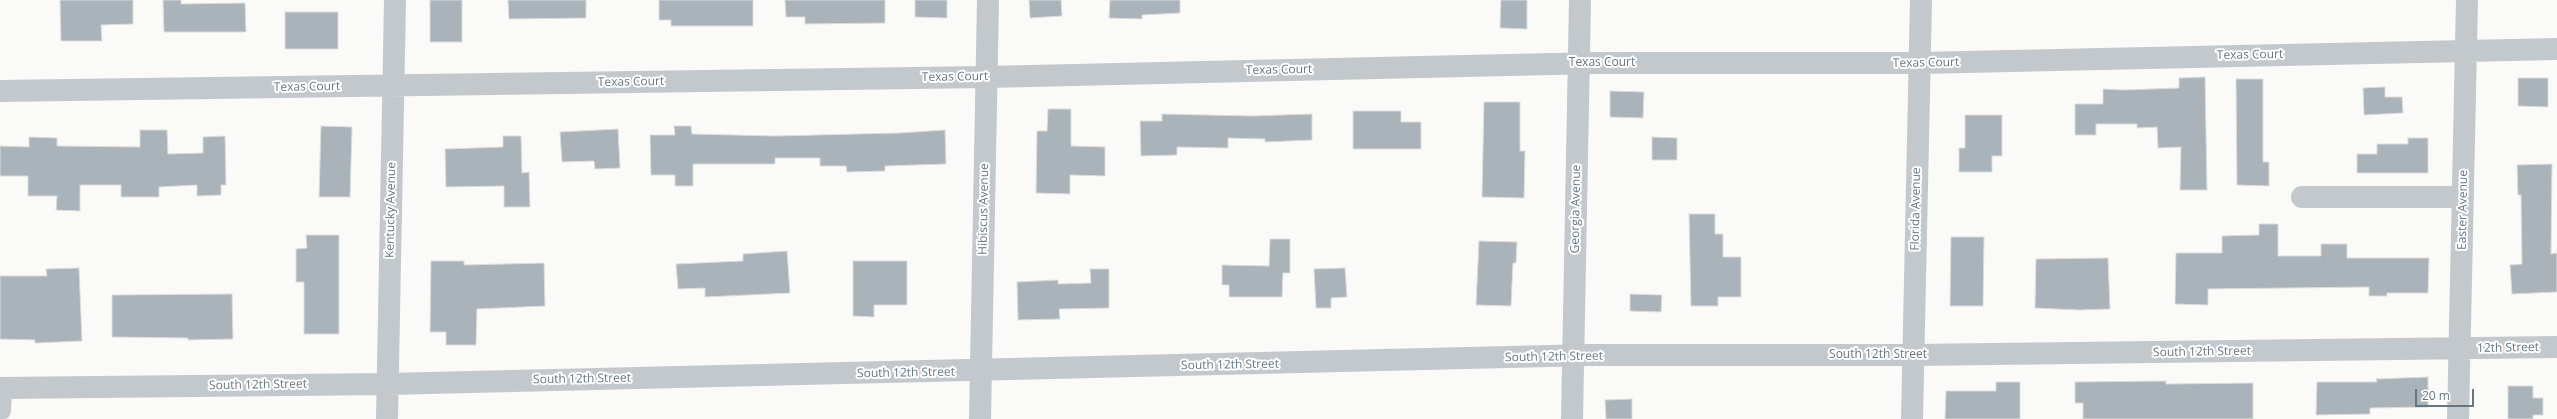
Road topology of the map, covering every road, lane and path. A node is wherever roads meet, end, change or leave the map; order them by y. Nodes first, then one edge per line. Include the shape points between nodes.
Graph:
1 (395, 0) edge
2 (988, 0) edge
3 (1580, 0) edge
4 (1921, 0) edge
5 (2467, 0) edge
6 (2557, 49) edge
7 (2466, 50) junction
8 (1578, 63) junction
9 (1920, 63) junction
10 (986, 77) junction
11 (394, 86) junction
12 (0, 91) edge
13 (2463, 197) junction
14 (2302, 198) dead end
15 (2557, 346) edge
16 (2460, 349) junction
17 (1913, 355) junction
18 (1573, 356) junction
19 (981, 371) junction
20 (388, 384) junction
21 (1, 388) edge
22 (0, 410) edge
23 (387, 419) edge
24 (980, 419) edge
25 (1572, 419) edge
26 (1912, 419) edge
27 (2458, 419) edge

1 - 11 street, Kentucky Avenue
2 - 10 street, Hibiscus Avenue
3 - 8 street, Georgia Avenue
4 - 9 street, Florida Avenue
5 - 7 street, Easter Avenue
6 - 7 street, Texas Court
7 - 9 street, Texas Court
7 - 13 street, Easter Avenue
8 - 9 street, Texas Court
8 - 10 street, Texas Court
8 - 18 street, Georgia Avenue
9 - 17 street, Florida Avenue
10 - 11 street, Texas Court
10 - 19 street, Hibiscus Avenue
11 - 12 street, Texas Court
11 - 20 street, Kentucky Avenue
13 - 14 street
13 - 16 street, Easter Avenue
15 - 16 street, 12th Street
16 - 17 street, South 12th Street
16 - 27 street, Easter Avenue
17 - 18 street, South 12th Street
17 - 26 street, Florida Avenue
18 - 19 street, South 12th Street
18 - 25 street, Georgia Avenue
19 - 20 street, South 12th Street
19 - 24 street, Hibiscus Avenue
20 - 21 street, South 12th Street
20 - 23 street, Kentucky Avenue
21 - 22 street

